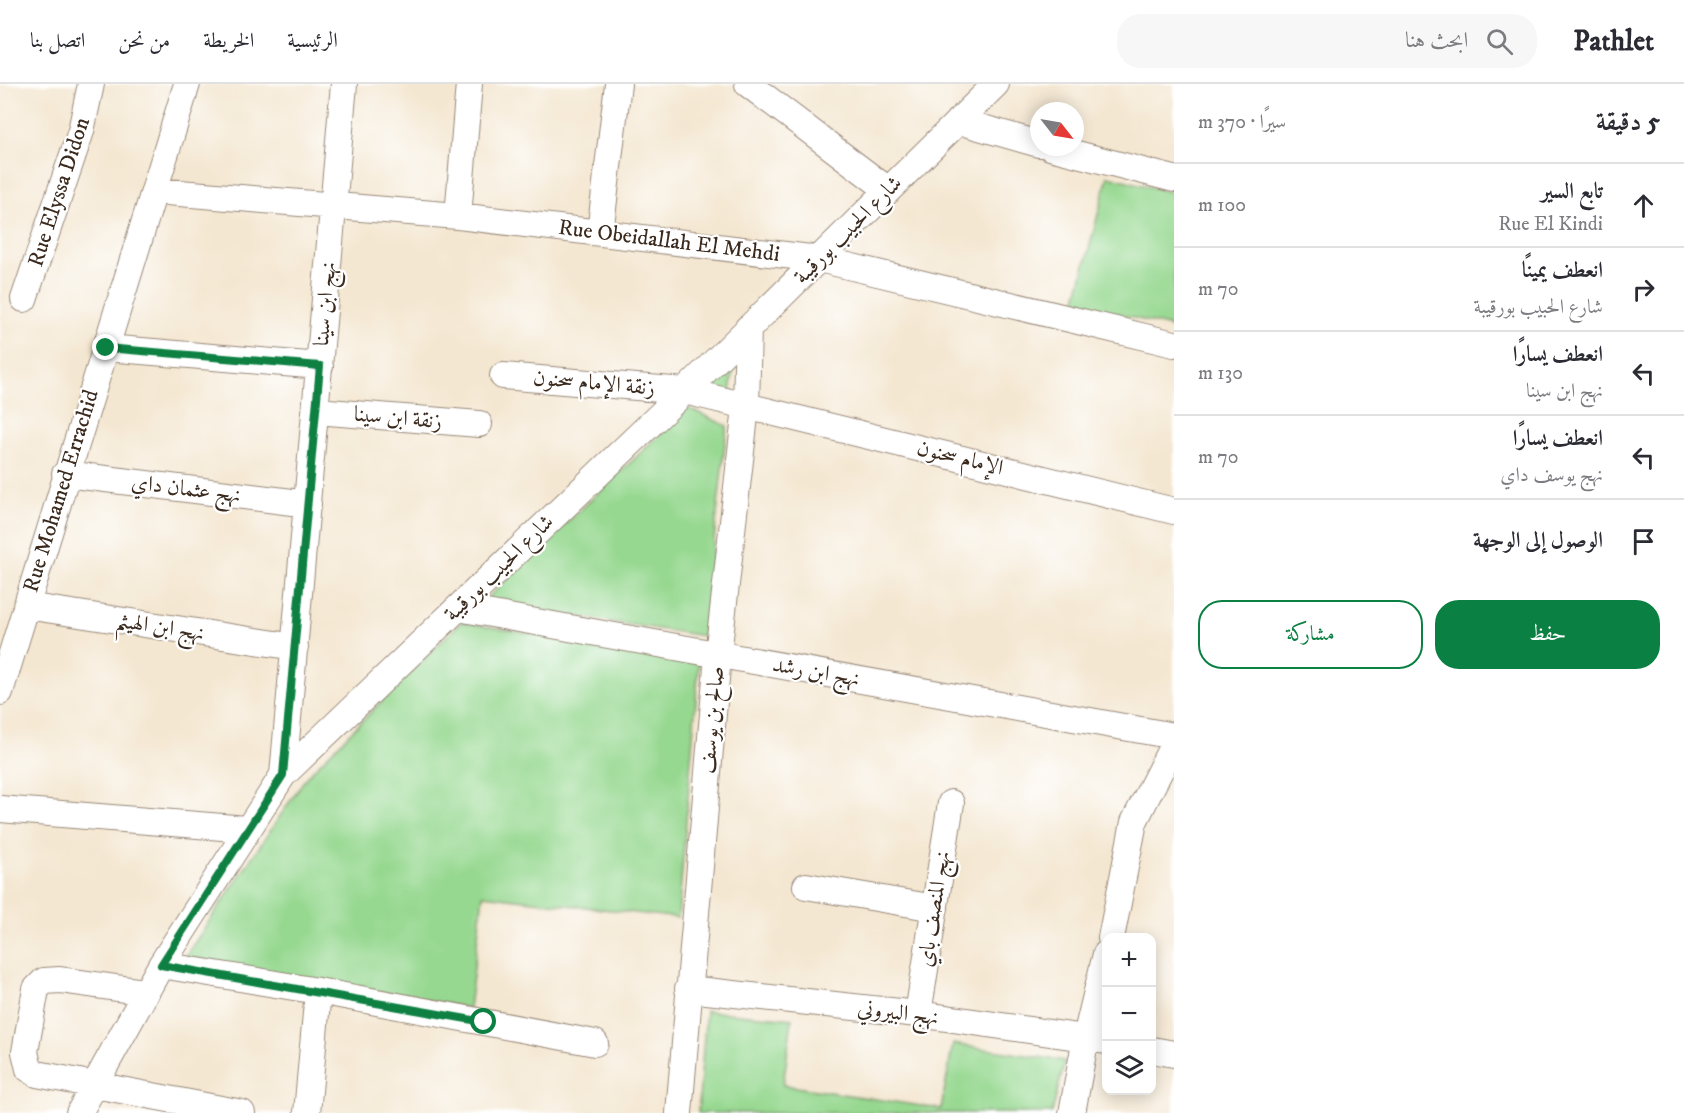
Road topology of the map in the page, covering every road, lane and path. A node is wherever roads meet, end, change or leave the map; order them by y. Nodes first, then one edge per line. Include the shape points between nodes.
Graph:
1 (91, 84) edge
2 (187, 84) edge
3 (344, 84) edge
4 (469, 84) edge
5 (618, 84) edge
6 (748, 84) edge
7 (996, 84) edge
8 (958, 121) junction
9 (1030, 141) edge
10 (1084, 156) edge
11 (1174, 179) edge
12 (888, 190) junction
13 (155, 191) junction
14 (334, 206) junction
15 (458, 216) junction
16 (600, 233) junction
17 (819, 259) junction
18 (24, 299) dead end
19 (748, 328) junction
20 (1174, 344) edge
21 (106, 348) junction
22 (320, 366) junction
23 (503, 376) dead end
24 (685, 391) junction
25 (746, 407) junction
26 (316, 411) junction
27 (479, 424) dead end
28 (65, 474) junction
29 (308, 504) junction
30 (1174, 511) edge
31 (26, 606) junction
32 (458, 608) junction
33 (295, 647) junction
34 (718, 655) junction
35 (0, 692) edge
36 (1174, 736) edge
37 (1174, 743) edge
38 (283, 775) junction
39 (951, 803) dead end
40 (0, 809) edge
41 (247, 829) junction
42 (806, 886) dead end
43 (935, 908) junction
44 (1112, 933) edge
45 (161, 965) junction
46 (1103, 987) edge
47 (688, 989) junction
48 (318, 991) junction
49 (145, 992) junction
50 (918, 1014) junction
51 (1096, 1039) edge
52 (595, 1043) dead end
53 (1156, 1051) edge
54 (1174, 1054) edge
55 (96, 1085) junction
56 (79, 1113) edge
57 (242, 1113) edge
58 (307, 1113) edge
59 (679, 1113) edge
60 (1072, 1113) edge

1 - 18 street, Rue Elyssa Didon via 81,131
2 - 13 street, Rue Mohamed Errachid
3 - 14 street, نهج ابن سينا
4 - 15 street
5 - 16 street
6 - 12 street
7 - 8 street, شارع الحبيب بورقيبة
8 - 9 street
8 - 12 street, شارع الحبيب بورقيبة
10 - 11 street
12 - 17 street, شارع الحبيب بورقيبة
13 - 14 street, Rue Obeidallah El Mehdi
13 - 21 street, Rue Mohamed Errachid
14 - 15 street, Rue Obeidallah El Mehdi
14 - 22 street, نهج ابن سينا
15 - 16 street, Rue Obeidallah El Mehdi
16 - 17 street, Rue Obeidallah El Mehdi
17 - 19 street, شارع الحبيب بورقيبة
17 - 20 street, Rue Obeidallah El Mehdi
19 - 24 street, شارع الحبيب بورقيبة
19 - 25 street, صالح بن يوسف
21 - 22 street
21 - 28 street, Rue Mohamed Errachid
22 - 26 street, نهج ابن سينا
23 - 24 street, زنقة الإمام سحنون
24 - 25 street, زنقة الإمام سحنون
24 - 32 street, شارع الحبيب بورقيبة
25 - 30 street, الإمام سحنون
25 - 34 street, صالح بن يوسف
26 - 27 street, زنقة ابن سينا
26 - 29 street, نهج ابن سينا
28 - 29 street, نهج عثمان داي
28 - 31 street, Rue Mohamed Errachid
29 - 33 street, نهج ابن سينا
31 - 33 street, نهج ابن الهيثم
31 - 35 street, Rue Mohamed Errachid
32 - 34 street, نهج ابن رشد
32 - 38 street, شارع الحبيب بورقيبة
33 - 38 street, نهج ابن سينا
34 - 36 street, نهج ابن رشد
34 - 47 street, صالح بن يوسف
37 - 44 street via 1134,822
38 - 41 street, شارع الحبيب بورقيبة
39 - 43 street, نهج المنصف باي
40 - 41 street
41 - 45 street, شارع الحبيب بورقيبة
42 - 43 street
43 - 50 street, نهج المنصف باي
45 - 48 street
45 - 49 street, شارع الحبيب بورقيبة
46 - 51 street
47 - 50 street, نهج البيروني
47 - 59 street, صالح بن يوسف
48 - 52 street
48 - 58 street
49 - 55 street, شارع الحبيب بورقيبة
49 - 55 street via 60,980 44,981 36,989 25,1052 29,1069 37,1074
50 - 51 street, نهج البيروني
51 - 60 street
53 - 54 street
55 - 56 street, شارع الحبيب بورقيبة
55 - 57 street

